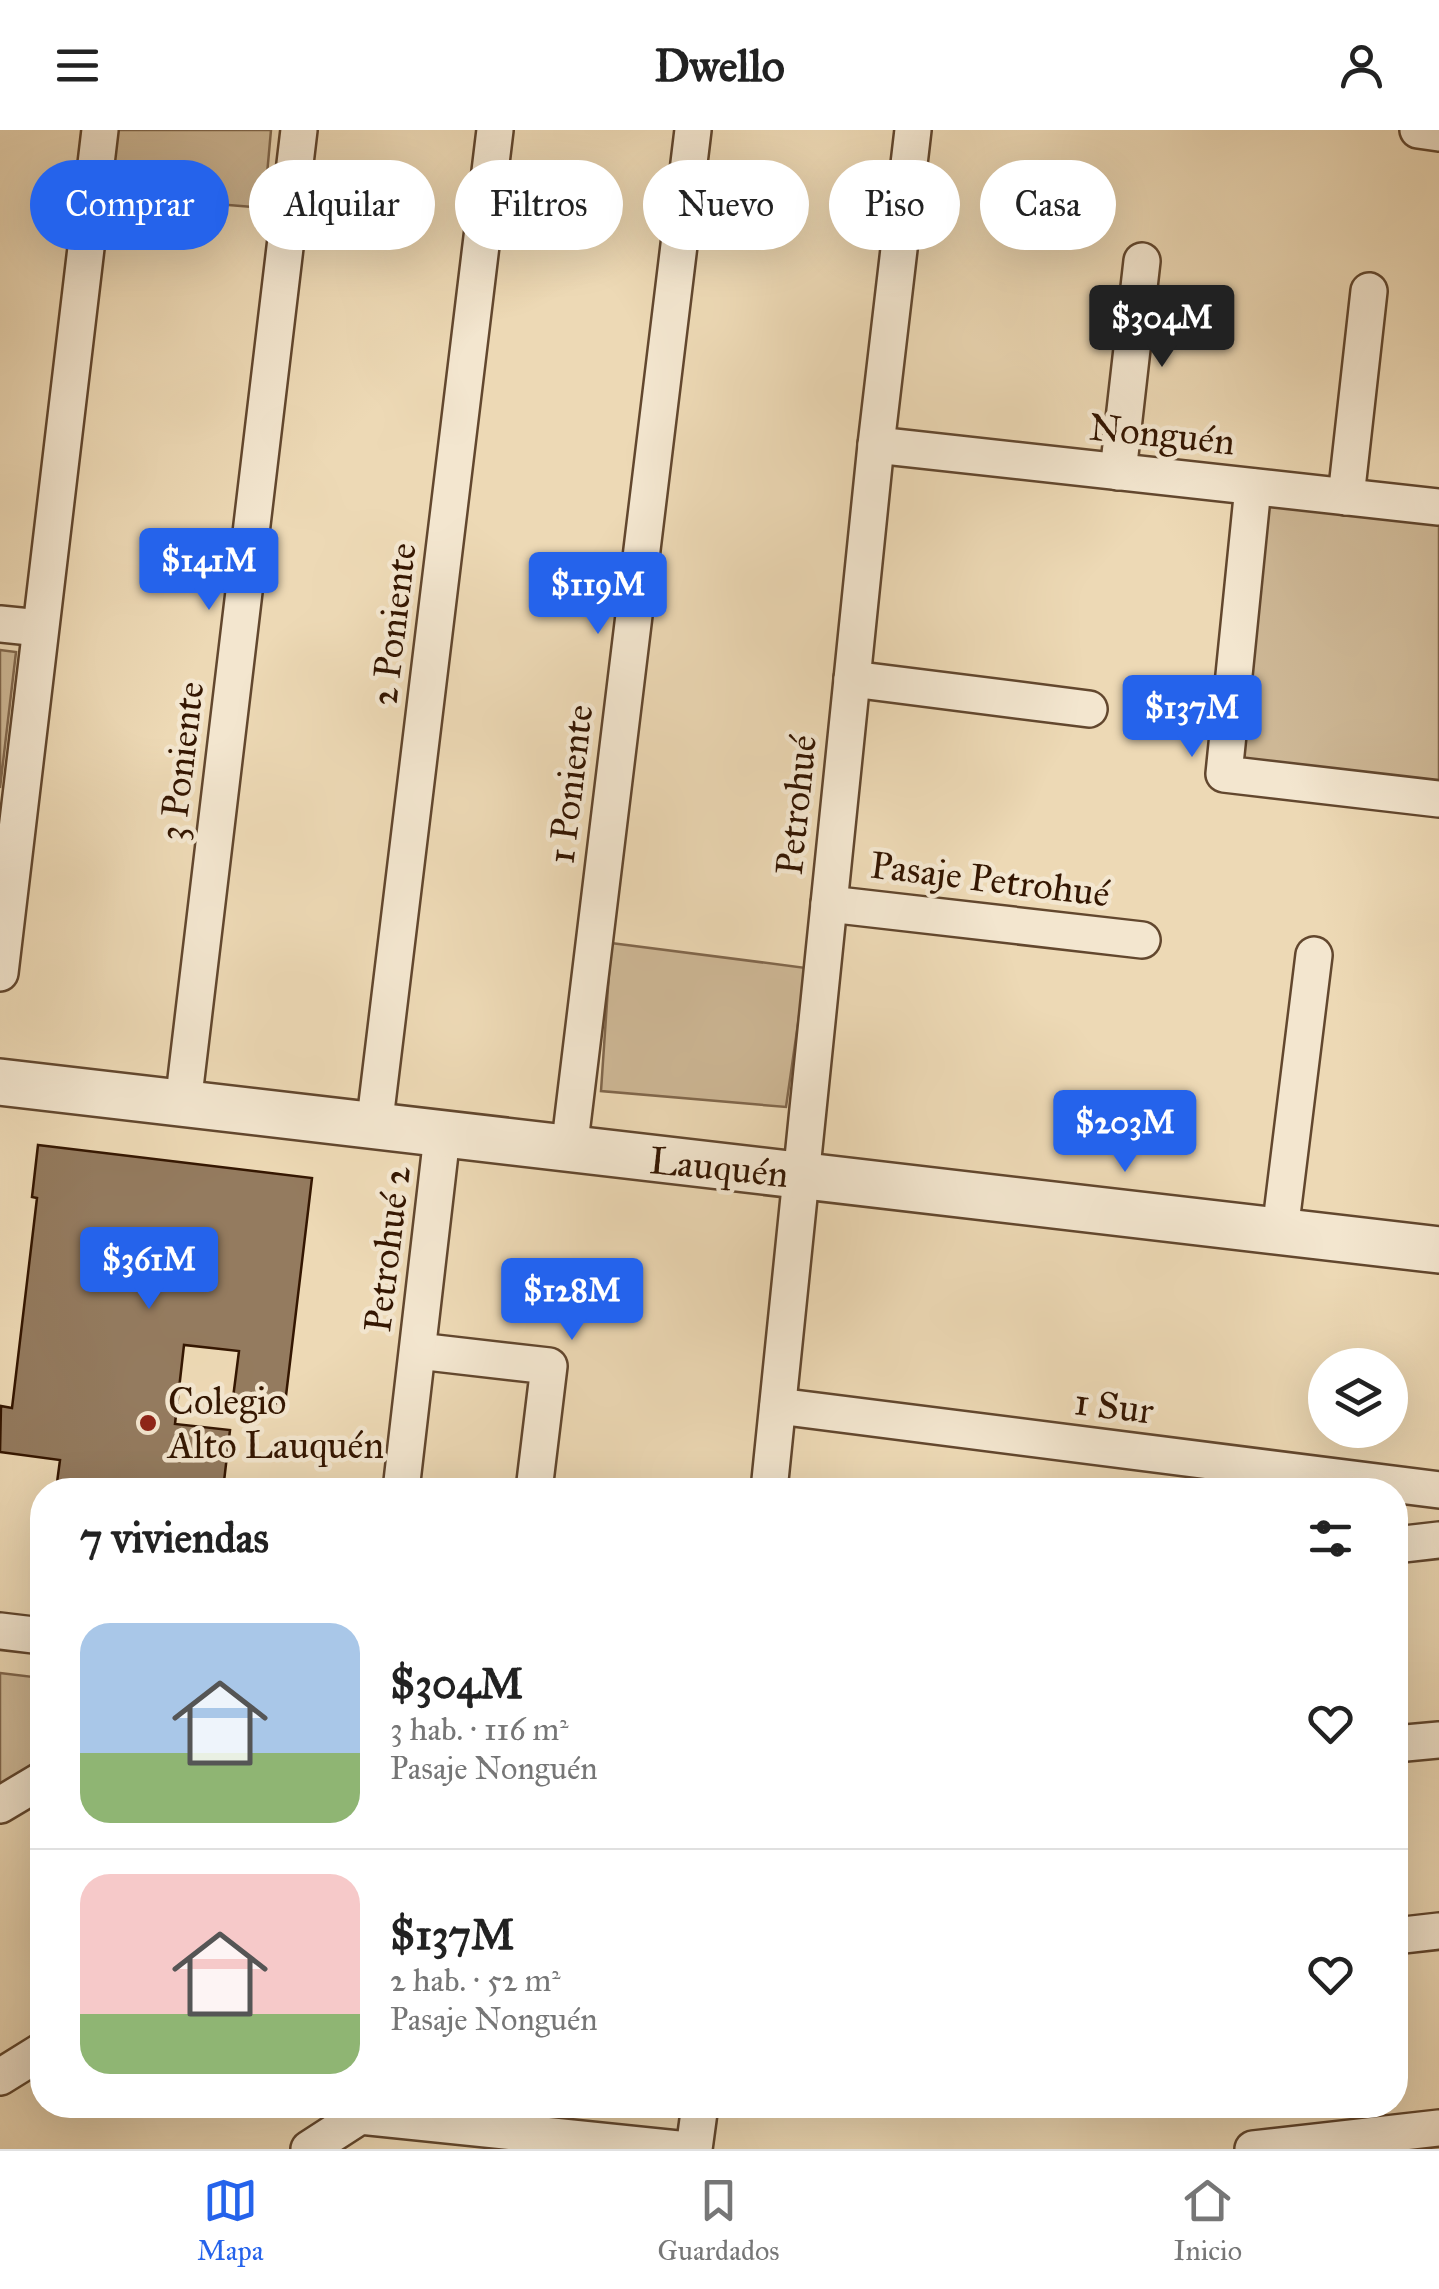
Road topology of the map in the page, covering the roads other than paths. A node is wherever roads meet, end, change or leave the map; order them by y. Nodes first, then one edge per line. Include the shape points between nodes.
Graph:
1 (100, 130) edge
2 (300, 130) edge
3 (494, 130) edge
4 (693, 130) edge
5 (913, 130) edge
6 (1418, 130) edge
7 (1439, 133) edge
8 (1142, 262) dead end
9 (1369, 291) dead end
10 (876, 445) junction
11 (1118, 472) junction
12 (1254, 487) junction
13 (1346, 497) junction
14 (1439, 507) edge
15 (0, 624) edge
16 (40, 628) junction
17 (852, 679) junction
18 (1089, 709) dead end
19 (1439, 798) edge
20 (828, 904) junction
21 (1142, 940) dead end
22 (1314, 955) dead end
23 (0, 973) edge
24 (0, 1082) edge
25 (183, 1104) junction
26 (374, 1128) junction
27 (442, 1136) junction
28 (569, 1150) junction
29 (801, 1176) junction
30 (1280, 1231) junction
31 (1439, 1250) edge
32 (418, 1351) junction
33 (778, 1406) junction
34 (403, 1478) edge
35 (535, 1478) edge
36 (770, 1478) edge
37 (1345, 1478) edge
38 (1408, 1486) edge
39 (1439, 1490) edge
40 (1439, 1540) edge
41 (1408, 1544) edge
42 (0, 1632) edge
43 (30, 1635) edge
44 (1439, 1740) edge
45 (1408, 1743) edge
46 (30, 1787) edge
47 (0, 1805) edge
48 (1439, 1931) edge
49 (1408, 1935) edge
50 (30, 2058) edge
51 (0, 2077) edge
52 (357, 2118) edge
53 (368, 2118) edge
54 (698, 2118) edge
55 (1439, 2128) edge
56 (449, 2137) edge
57 (309, 2149) edge
58 (678, 2149) edge
59 (694, 2149) edge
60 (1254, 2149) edge

1 - 16 street
2 - 25 street, 3 Poniente
3 - 26 street, 2 Poniente
4 - 28 street, 1 Poniente
5 - 10 street, Petrohué
6 - 7 street
8 - 11 street
9 - 13 street
10 - 11 street, Nonguén
10 - 17 street, Petrohué
11 - 12 street, Nonguén
12 - 13 street, Nonguén
12 - 19 street via 1224,774
13 - 14 street, Nonguén
15 - 16 street
16 - 23 street
17 - 18 street
17 - 20 street, Petrohué
20 - 21 street, Pasaje Petrohué
20 - 29 street, Petrohué
22 - 30 street
24 - 25 street, Lauquén
25 - 26 street, Lauquén
26 - 27 street, Lauquén
27 - 28 street, Lauquén
27 - 32 street, Petrohué 2
28 - 29 street, Lauquén
29 - 30 street, Lauquén
29 - 33 street, Petrohué
30 - 31 street, Lauquén
32 - 34 street, Petrohué 2
32 - 35 street via 549,1366
33 - 36 street, Petrohué
33 - 37 street, 1 Sur
38 - 39 street, 1 Sur
40 - 41 street
42 - 43 street
44 - 45 street
46 - 47 street
48 - 49 street
50 - 51 street
52 - 57 street
53 - 56 street
54 - 59 street
55 - 60 street
56 - 58 street

